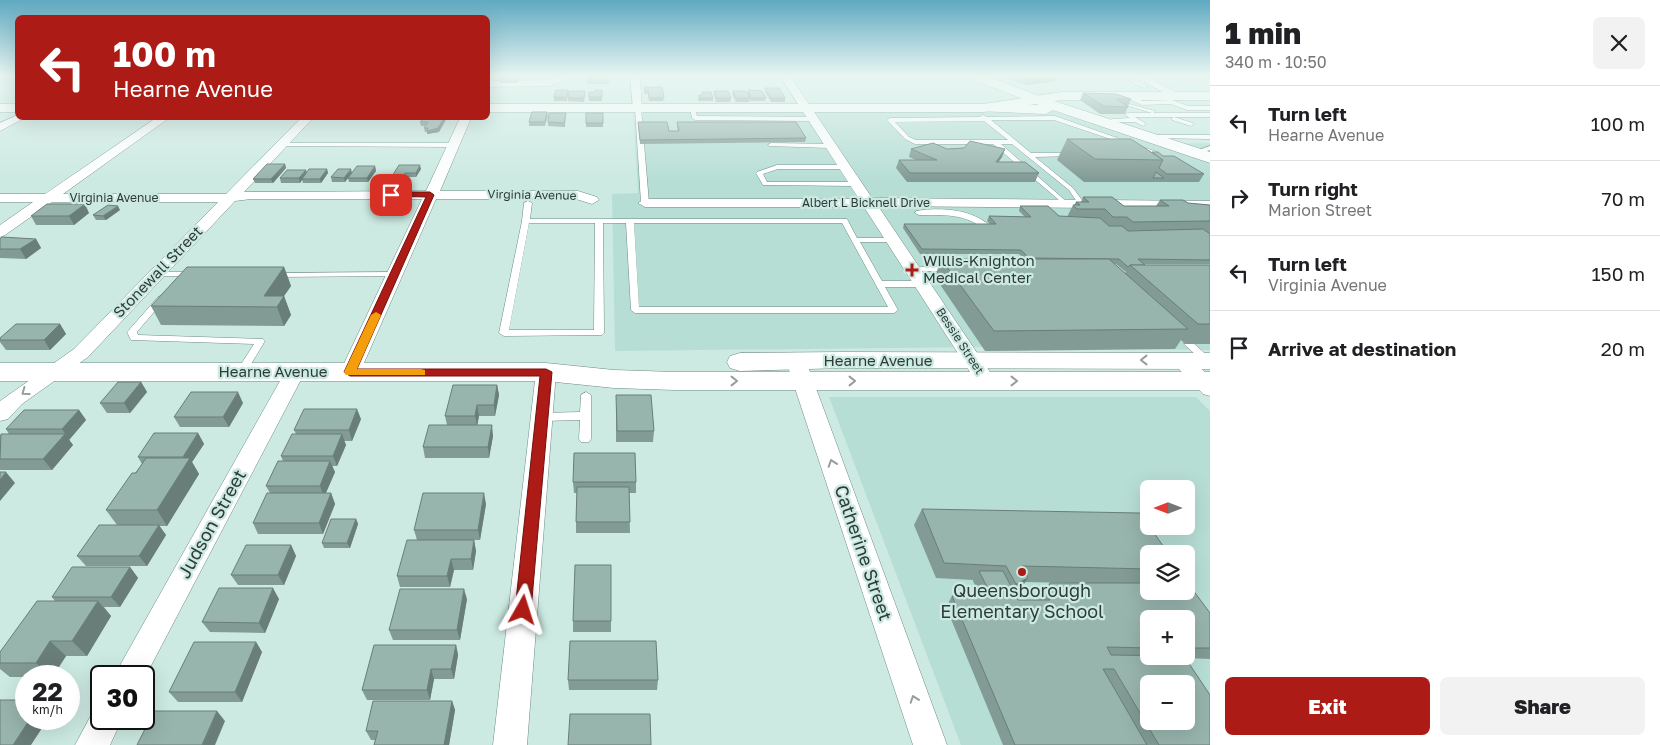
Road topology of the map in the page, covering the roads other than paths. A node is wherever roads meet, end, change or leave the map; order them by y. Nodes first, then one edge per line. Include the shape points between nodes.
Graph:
1 (638, 111) edge
2 (740, 111) edge
3 (807, 111) edge
4 (980, 111) junction
5 (1069, 111) joint
6 (1146, 111) edge
7 (809, 114) junction
8 (1210, 115) edge
9 (1163, 116) junction
10 (15, 120) edge
11 (160, 120) edge
12 (305, 120) edge
13 (465, 120) edge
14 (1112, 122) junction
15 (1191, 124) dead end
16 (0, 128) edge
17 (1210, 136) edge
18 (1147, 137) junction
19 (994, 142) junction
20 (1014, 142) junction
21 (280, 145) junction
22 (454, 145) junction
23 (771, 145) edge
24 (830, 146) junction
25 (1210, 148) edge
26 (1194, 153) junction
27 (1029, 154) junction
28 (1083, 154) edge
29 (1130, 154) edge
30 (1210, 158) edge
31 (844, 167) junction
32 (862, 194) junction
33 (1210, 196) edge
34 (0, 198) edge
35 (49, 198) junction
36 (228, 198) junction
37 (429, 199) junction
38 (645, 199) joint
39 (528, 203) junction
40 (1066, 204) junction
41 (1084, 204) junction
42 (1210, 205) edge
43 (915, 208) junction
44 (526, 221) junction
45 (600, 221) junction
46 (630, 221) junction
47 (925, 221) dead end
48 (989, 229) edge
49 (0, 232) edge
50 (854, 240) junction
51 (892, 240) junction
52 (912, 269) junction
53 (961, 269) edge
54 (156, 274) junction
55 (183, 274) junction
56 (202, 274) edge
57 (394, 274) junction
58 (269, 275) edge
59 (879, 284) junction
60 (922, 284) junction
61 (1201, 368) edge
62 (799, 371) junction
63 (979, 371) junction
64 (0, 372) edge
65 (52, 372) junction
66 (241, 372) junction
67 (295, 372) junction
68 (350, 372) junction
69 (546, 372) junction
70 (586, 395) dead end
71 (0, 414) edge
72 (585, 416) junction
73 (542, 417) junction
74 (585, 439) dead end
75 (135, 665) edge
76 (100, 730) edge
77 (92, 745) edge
78 (510, 745) edge
79 (930, 745) edge

1 - 38 lane
2 - 7 street
3 - 7 street, Bessie Street
4 - 5 main road
4 - 7 street
4 - 19 lane via 890,120 915,142
4 - 20 lane
4 - 29 lane via 1065,120 1154,152
5 - 14 main road
6 - 9 lane
7 - 24 street, Bessie Street
8 - 9 lane
9 - 14 lane via 1128,115 1143,124
9 - 15 lane
10 - 16 street
11 - 35 street
12 - 21 street, Stonewall Street
13 - 22 street
14 - 18 main road
17 - 18 lane
18 - 26 main road
19 - 20 lane
19 - 40 lane
20 - 27 lane
21 - 22 lane
21 - 36 street, Stonewall Street
22 - 37 street
23 - 24 lane
24 - 31 street, Bessie Street
25 - 26 lane
26 - 30 main road
27 - 28 lane
27 - 41 lane
31 - 32 street, Bessie Street
31 - 32 lane via 777,168 759,173 765,184
32 - 38 street, Albert L Bicknell Drive via 849,204
32 - 43 street, Albert L Bicknell Drive
32 - 51 street, Bessie Street
33 - 41 street, Albert L Bicknell Drive via 1098,196
34 - 35 street, Virginia Avenue
35 - 36 street, Virginia Avenue
35 - 49 street
36 - 37 street, Virginia Avenue via 244,203
36 - 54 street, Stonewall Street
37 - 39 street, Virginia Avenue
37 - 39 street, Virginia Avenue via 578,195 592,200
37 - 57 street
39 - 44 lane
40 - 41 street, Albert L Bicknell Drive
40 - 43 street, Albert L Bicknell Drive
41 - 42 street, Albert L Bicknell Drive
43 - 47 lane
43 - 48 lane via 970,215
44 - 45 lane
44 - 45 lane via 504,333 599,333
45 - 46 lane
46 - 50 lane via 844,221
46 - 59 lane via 635,310 894,310
50 - 51 lane
50 - 59 lane
51 - 52 street, Bessie Street
52 - 53 lane
52 - 60 street, Bessie Street
54 - 55 lane
54 - 65 street, Stonewall Street via 81,353
55 - 56 lane
55 - 66 lane via 132,332 134,338 260,341
57 - 58 lane
57 - 68 street
59 - 60 lane
60 - 63 street, Bessie Street
61 - 63 main road, Hearne Avenue
62 - 63 main road, Hearne Avenue
62 - 69 main road, Hearne Avenue via 614,379
79 -> 62 street, Catherine Street
64 - 65 main road, Hearne Avenue
65 - 66 main road, Hearne Avenue
65 -> 71 street, Stonewall Street
66 - 67 main road, Hearne Avenue
67 - 68 main road, Hearne Avenue
67 - 75 street, Judson Street
68 - 69 main road, Hearne Avenue
69 - 73 street
70 - 72 lane
72 - 73 lane
72 - 74 lane
73 - 78 street
76 - 77 street

